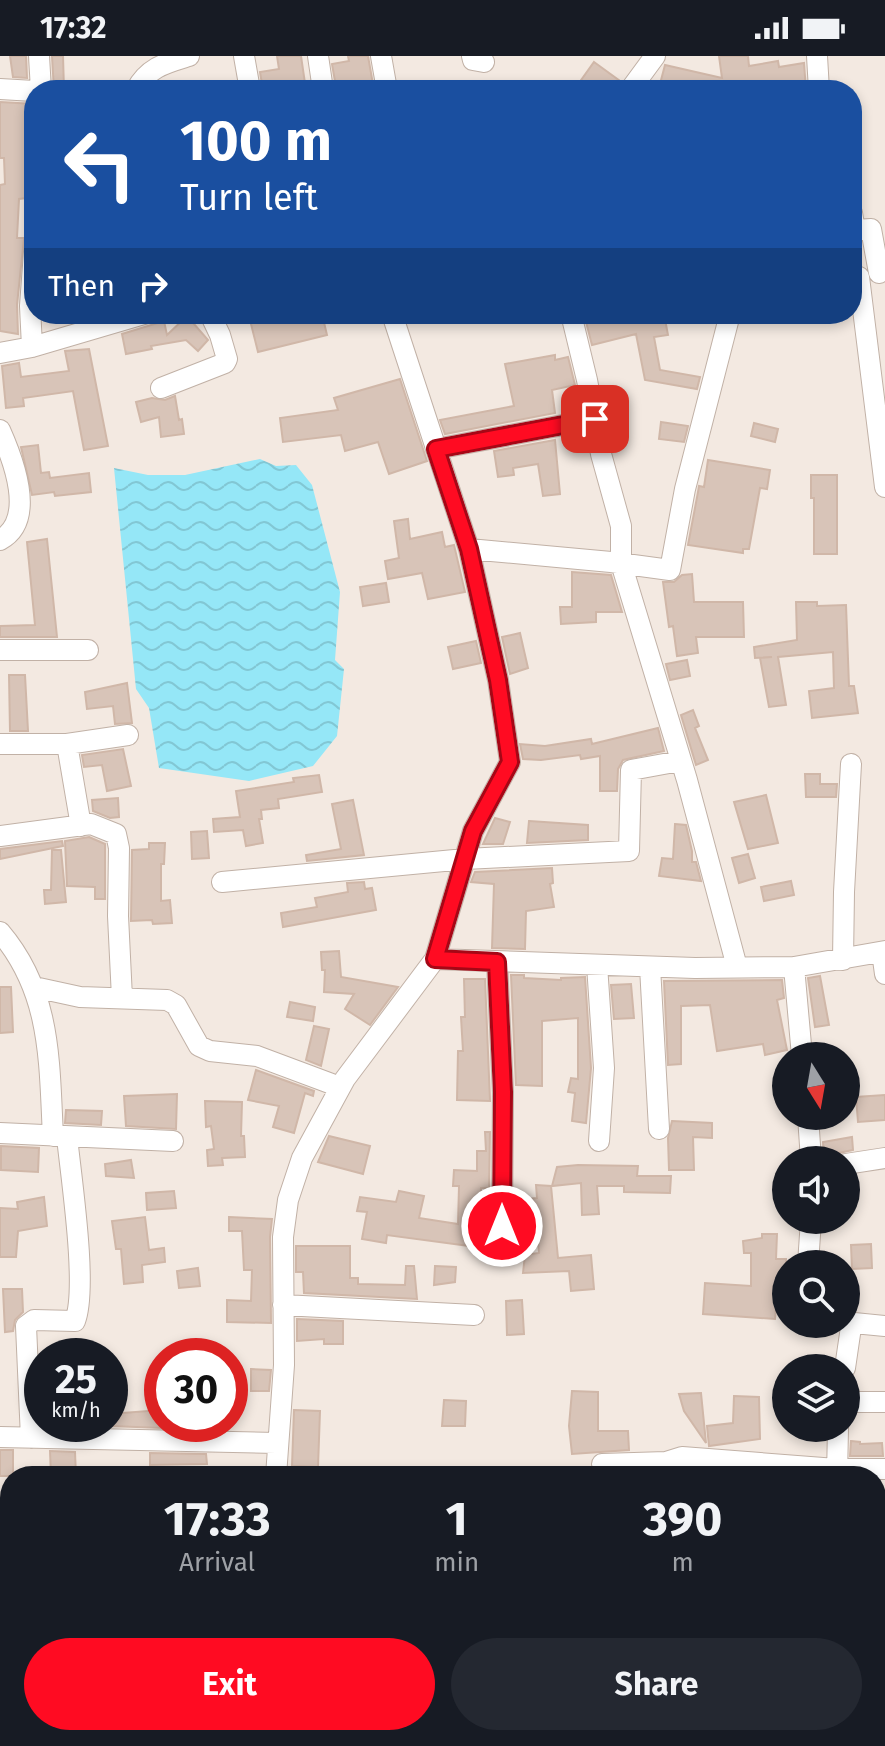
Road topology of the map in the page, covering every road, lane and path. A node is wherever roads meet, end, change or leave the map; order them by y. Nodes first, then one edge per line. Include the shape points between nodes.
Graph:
1 (39, 56) edge
2 (189, 56) edge
3 (244, 56) edge
4 (318, 56) edge
5 (381, 56) edge
6 (655, 56) edge
7 (817, 56) edge
8 (40, 80) edge
9 (141, 80) edge
10 (248, 80) edge
11 (322, 80) edge
12 (385, 80) edge
13 (637, 80) edge
14 (818, 80) edge
15 (0, 89) edge
16 (24, 90) edge
17 (862, 230) edge
18 (882, 272) edge
19 (862, 276) edge
20 (862, 323) edge
21 (31, 324) edge
22 (110, 324) edge
23 (215, 324) edge
24 (395, 324) edge
25 (573, 324) edge
26 (727, 324) edge
27 (32, 347) junction
28 (0, 353) edge
29 (161, 388) dead end
30 (595, 419) junction
31 (0, 430) edge
32 (436, 449) junction
33 (884, 464) edge
34 (885, 487) edge
35 (0, 540) edge
36 (469, 549) junction
37 (621, 563) junction
38 (0, 650) edge
39 (88, 650) dead end
40 (128, 735) dead end
41 (0, 744) edge
42 (67, 744) junction
43 (680, 761) junction
44 (851, 764) dead end
45 (81, 826) junction
46 (0, 836) edge
47 (465, 859) junction
48 (222, 882) dead end
49 (0, 932) edge
50 (884, 952) edge
51 (435, 959) junction
52 (843, 960) junction
53 (497, 962) junction
54 (597, 965) junction
55 (650, 967) junction
56 (737, 967) junction
57 (794, 967) junction
58 (885, 974) edge
59 (34, 987) junction
60 (122, 998) junction
61 (801, 1042) edge
62 (340, 1087) junction
63 (659, 1129) dead end
64 (0, 1133) edge
65 (60, 1136) junction
66 (173, 1141) dead end
67 (599, 1141) dead end
68 (885, 1158) edge
69 (860, 1162) edge
70 (502, 1226) dead end
71 (283, 1305) junction
72 (474, 1315) dead end
73 (885, 1326) edge
74 (27, 1338) edge
75 (847, 1354) edge
76 (860, 1402) edge
77 (885, 1402) edge
78 (0, 1437) edge
79 (24, 1438) edge
80 (128, 1440) edge
81 (837, 1442) edge
82 (276, 1443) junction
83 (602, 1464) dead end
84 (276, 1466) edge
85 (779, 1466) edge
86 (836, 1466) edge

1 - 8 street
2 - 9 street via 155,67
3 - 10 street
4 - 11 street
5 - 12 street
6 - 13 street
7 - 14 street
15 - 16 street
17 - 18 street via 871,229
18 - 19 street
20 - 33 street
21 - 27 street
22 - 27 street
23 - 29 street via 225,363
24 - 32 street
25 - 30 street
26 - 37 street via 670,570
27 - 28 street
30 - 32 street
30 - 37 street via 621,526
31 - 35 street via 16,479 18,514 17,526
32 - 36 street
33 - 34 street
36 - 37 street
36 - 47 street via 510,762 473,831
37 - 43 street
38 - 39 street
40 - 42 street
41 - 42 street
42 - 45 street
43 - 47 street via 631,770 629,851
43 - 56 street
44 - 52 street
45 - 46 street
45 - 60 street via 91,824 116,834
47 - 48 street
47 - 51 street
49 - 59 street
50 - 52 street
50 - 58 street
51 - 53 street
51 - 62 street
52 - 57 street
53 - 54 street
53 - 70 street
54 - 55 street
54 - 67 street via 604,1068
55 - 56 street
55 - 63 street
56 - 57 street
57 - 61 street
59 - 60 street via 80,997
59 - 65 street via 47,1036
60 - 62 street via 176,1005 192,1037 210,1051 257,1056
62 - 71 street via 302,1158 288,1200
64 - 65 street
65 - 66 street
65 - 74 street via 78,1311 75,1321 34,1320 26,1326
68 - 69 street
71 - 72 street
71 - 82 street via 284,1365
73 - 75 street via 854,1323
76 - 77 street
78 - 79 street
80 - 82 street
81 - 86 street
82 - 84 street
83 - 85 street via 704,1458

